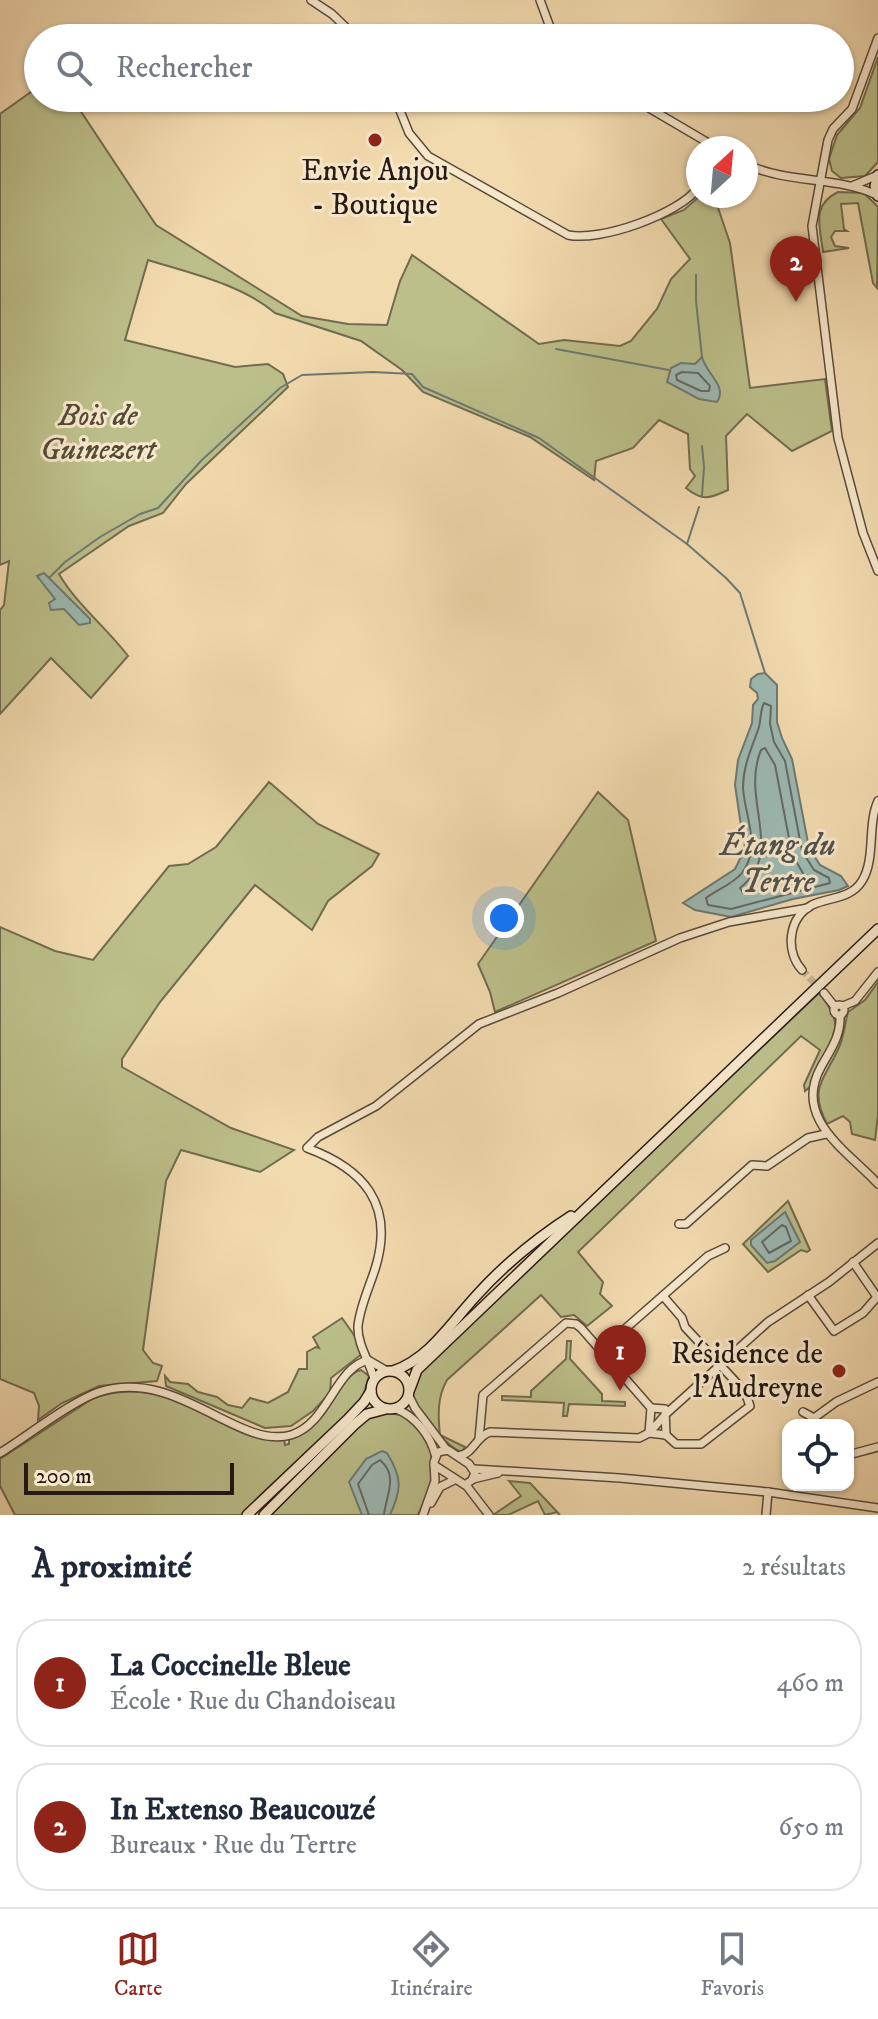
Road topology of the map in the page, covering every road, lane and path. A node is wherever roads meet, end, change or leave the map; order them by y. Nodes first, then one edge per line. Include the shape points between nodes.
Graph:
1 (311, 0) edge
2 (540, 0) edge
3 (342, 24) edge
4 (549, 24) edge
5 (878, 38) edge
6 (854, 104) edge
7 (401, 112) edge
8 (656, 112) edge
9 (849, 112) edge
10 (697, 136) edge
11 (758, 170) edge
12 (878, 175) edge
13 (819, 182) junction
14 (850, 187) junction
15 (878, 195) edge
16 (686, 201) edge
17 (875, 531) dead end
18 (863, 533) junction
19 (878, 571) edge
20 (878, 801) edge
21 (808, 908) junction
22 (878, 929) edge
23 (802, 970) tunnel mouth
24 (878, 972) edge
25 (824, 993) tunnel mouth
26 (839, 1006) junction
27 (826, 1134) junction
28 (878, 1184) edge
29 (591, 1203) junction
30 (679, 1224) dead end
31 (878, 1243) edge
32 (725, 1248) dead end
33 (853, 1262) junction
34 (808, 1295) junction
35 (663, 1296) junction
36 (601, 1350) junction
37 (368, 1360) junction
38 (720, 1365) junction
39 (390, 1371) junction
40 (374, 1379) junction
41 (878, 1382) edge
42 (371, 1391) junction
43 (409, 1392) junction
44 (651, 1408) junction
45 (391, 1409) junction
46 (803, 1412) dead end
47 (667, 1413) junction
48 (812, 1419) edge
49 (819, 1419) edge
50 (480, 1420) junction
51 (492, 1432) junction
52 (649, 1433) junction
53 (666, 1435) junction
54 (479, 1439) junction
55 (878, 1447) edge
56 (446, 1449) junction
57 (0, 1453) edge
58 (468, 1453) junction
59 (854, 1453) edge
60 (435, 1454) junction
61 (458, 1456) junction
62 (434, 1465) junction
63 (472, 1467) junction
64 (500, 1472) junction
65 (454, 1480) junction
66 (471, 1484) junction
67 (768, 1492) junction
68 (878, 1508) edge
69 (247, 1515) edge
70 (264, 1515) edge
71 (423, 1515) edge
72 (489, 1515) edge
73 (766, 1515) edge

1 - 3 street
2 - 4 street
5 - 6 street
7 - 16 street via 428,156 568,235 592,237 663,214
8 - 10 street
9 - 13 street via 828,140
11 - 13 street
12 - 14 street
12 - 15 main road
13 - 14 street
13 - 18 street via 812,226 837,435
14 - 15 street
17 - 18 street
18 - 19 street
20 - 21 street via 861,883 844,896
21 - 23 street via 790,939
21 - 37 street via 729,922 680,938 479,1024 376,1106 307,1148 351,1170 378,1207 382,1236 358,1329
22 - 29 main road
24 - 26 street via 855,1001
25 - 26 street
26 - 27 street via 839,1032 814,1083
27 - 28 street
27 - 30 street via 808,1138 767,1166 752,1165 686,1224
29 - 39 main road via 545,1233 416,1359
29 - 43 main road via 417,1370
31 - 33 street
32 - 35 street via 708,1256
33 - 34 street
33 - 34 street via 877,1299 863,1313 834,1331
34 - 38 street
35 - 36 street
35 - 38 street
36 - 44 street
36 - 50 street via 576,1324 563,1324 483,1395
37 - 39 street
37 - 40 street
37 - 57 street via 345,1376 324,1410 292,1435 245,1428 157,1390 122,1388 97,1393
38 - 47 street
38 - 53 street via 745,1392 750,1406 701,1444 676,1444
39 - 40 main road
39 - 43 main road via 405,1377
40 - 42 main road
41 - 49 street via 836,1402
42 - 45 main road via 375,1403
42 - 69 main road
43 - 45 main road via 405,1404
43 - 56 street
44 - 47 street
44 - 52 street
45 - 60 street via 410,1416 426,1433
45 - 70 main road via 367,1414
46 - 48 street
47 - 52 street
47 - 53 street
50 - 51 street
50 - 54 street
51 - 52 street via 635,1440
51 - 54 street
52 - 53 street
54 - 58 street
55 - 59 street
56 - 60 street
56 - 61 street
58 - 61 street
58 - 63 street
60 - 62 street
61 - 63 street
62 - 65 street
62 - 71 street via 435,1481
63 - 64 street
63 - 66 street
64 - 66 street
64 - 67 street
65 - 66 street
65 - 71 street via 440,1487
66 - 72 street
67 - 68 street
67 - 73 street

